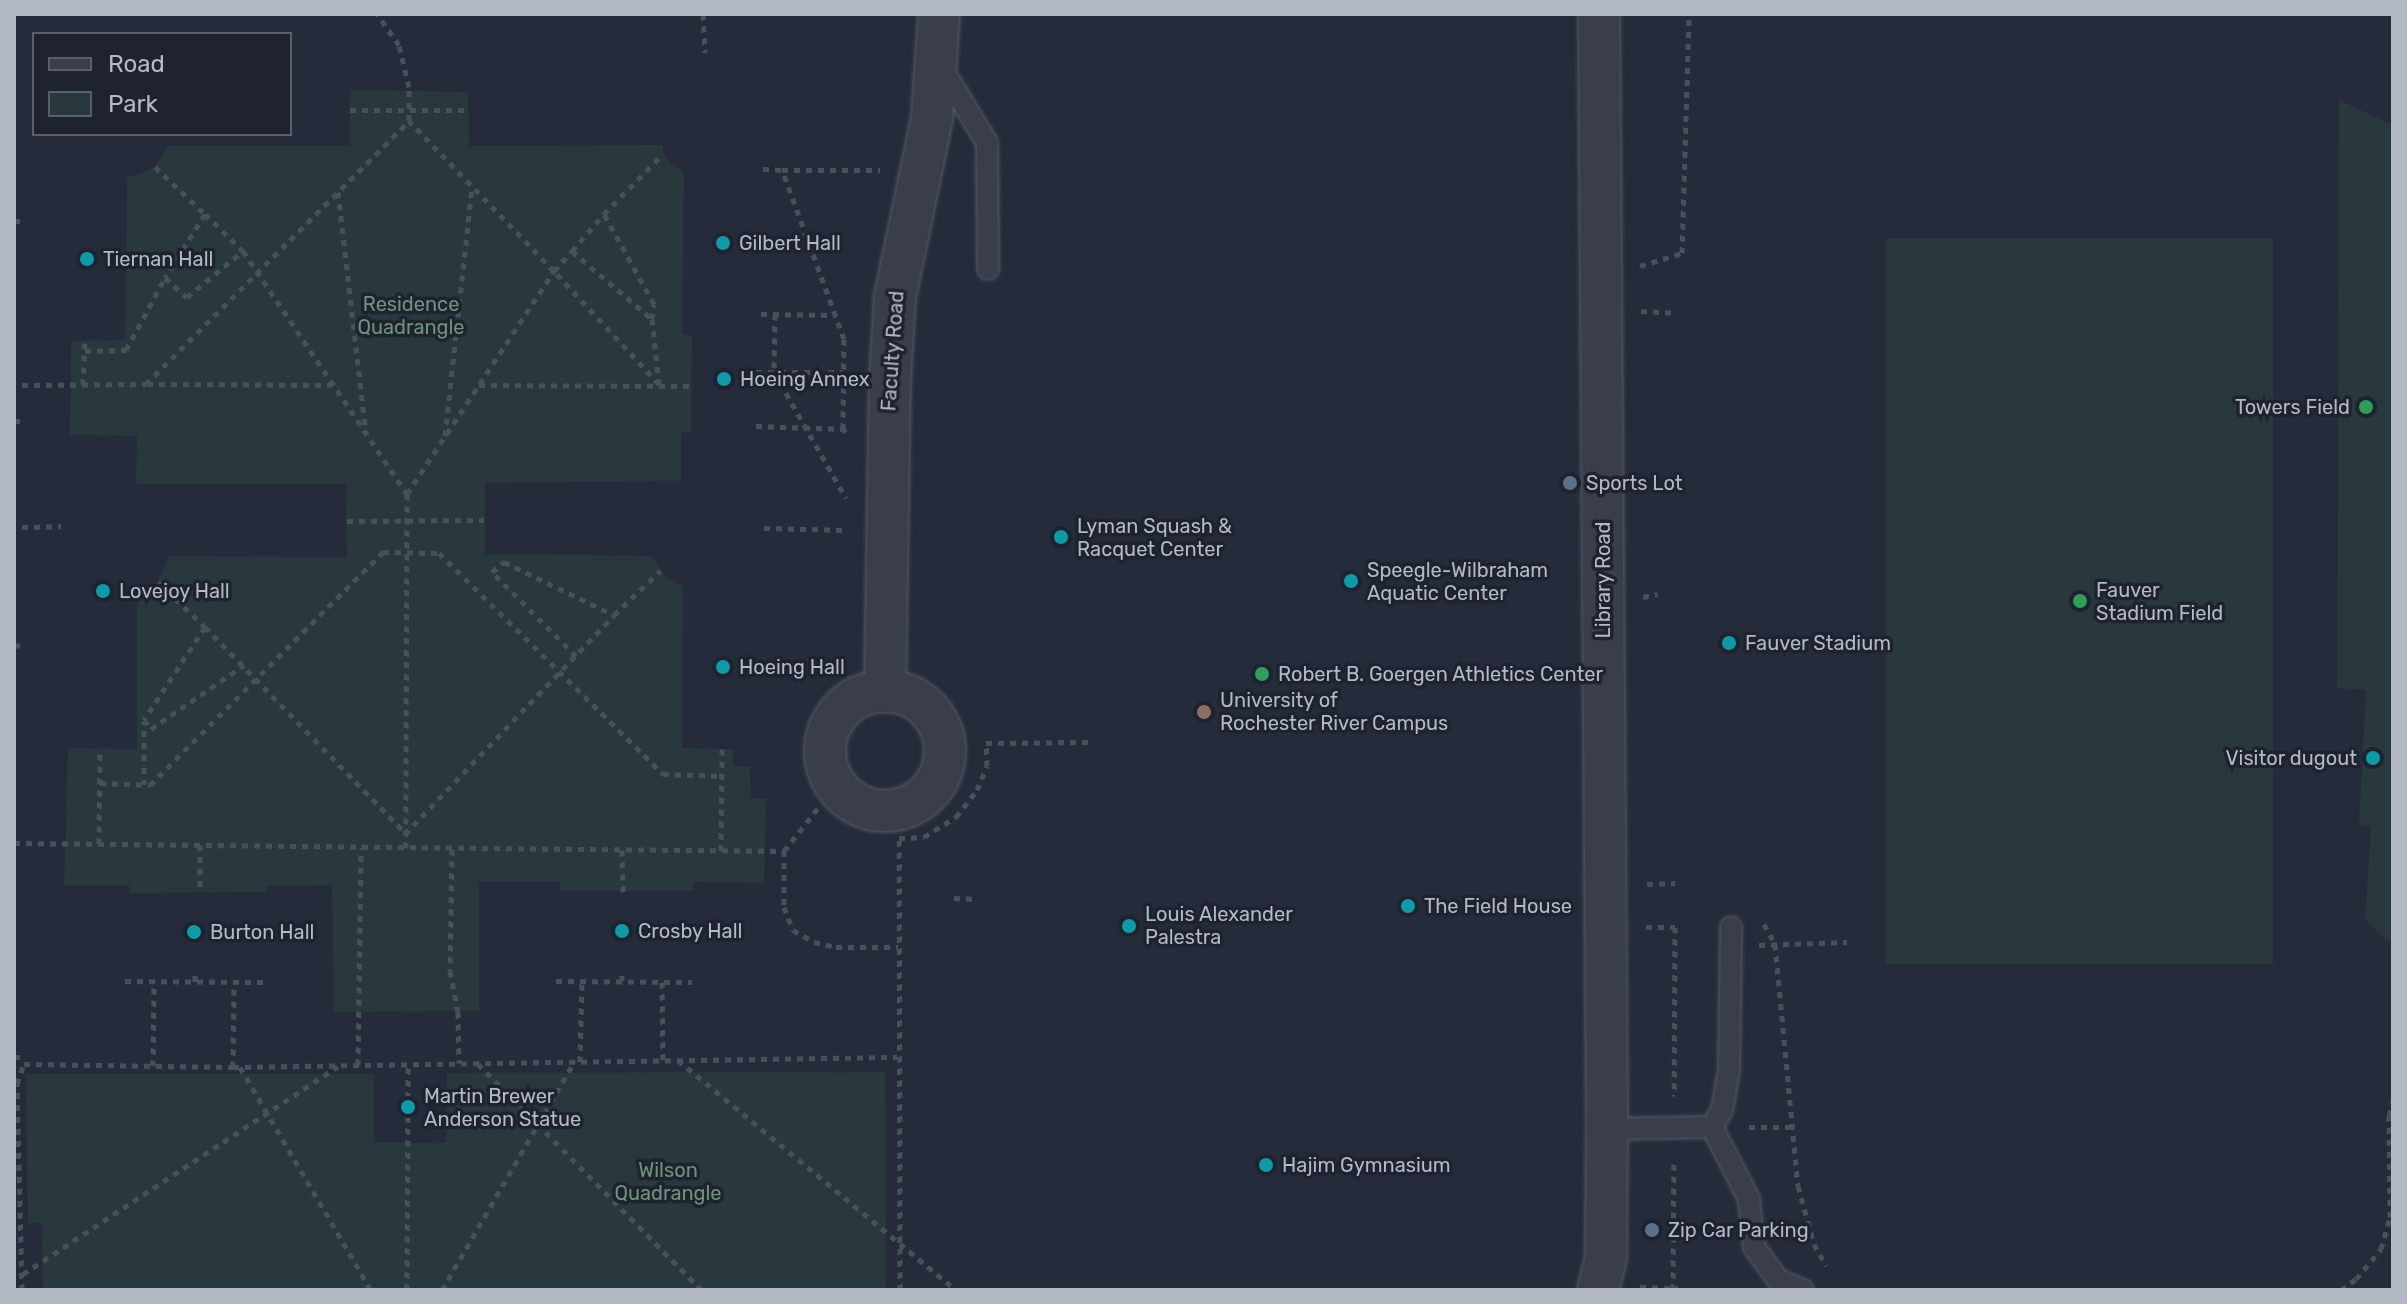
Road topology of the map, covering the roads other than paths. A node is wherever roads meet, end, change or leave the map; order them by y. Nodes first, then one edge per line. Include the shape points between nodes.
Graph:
1 (939, 14) edge
2 (1599, 14) edge
3 (936, 58) junction
4 (988, 269) dead end
5 (885, 692) dead end
6 (1730, 937) road end
7 (1712, 1127) junction
8 (1607, 1129) junction
9 (1617, 1289) edge
10 (1803, 1290) edge

1 - 3 street, Faculty Road
2 - 8 street, Library Road
3 - 4 lane via 987,143
3 - 5 street, Faculty Road via 932,118 895,297
6 - 7 lane via 1729,1072 1722,1110
7 - 8 lane
7 - 10 lane via 1749,1199 1754,1247 1778,1280
8 - 9 street, Library Road via 1606,1257

